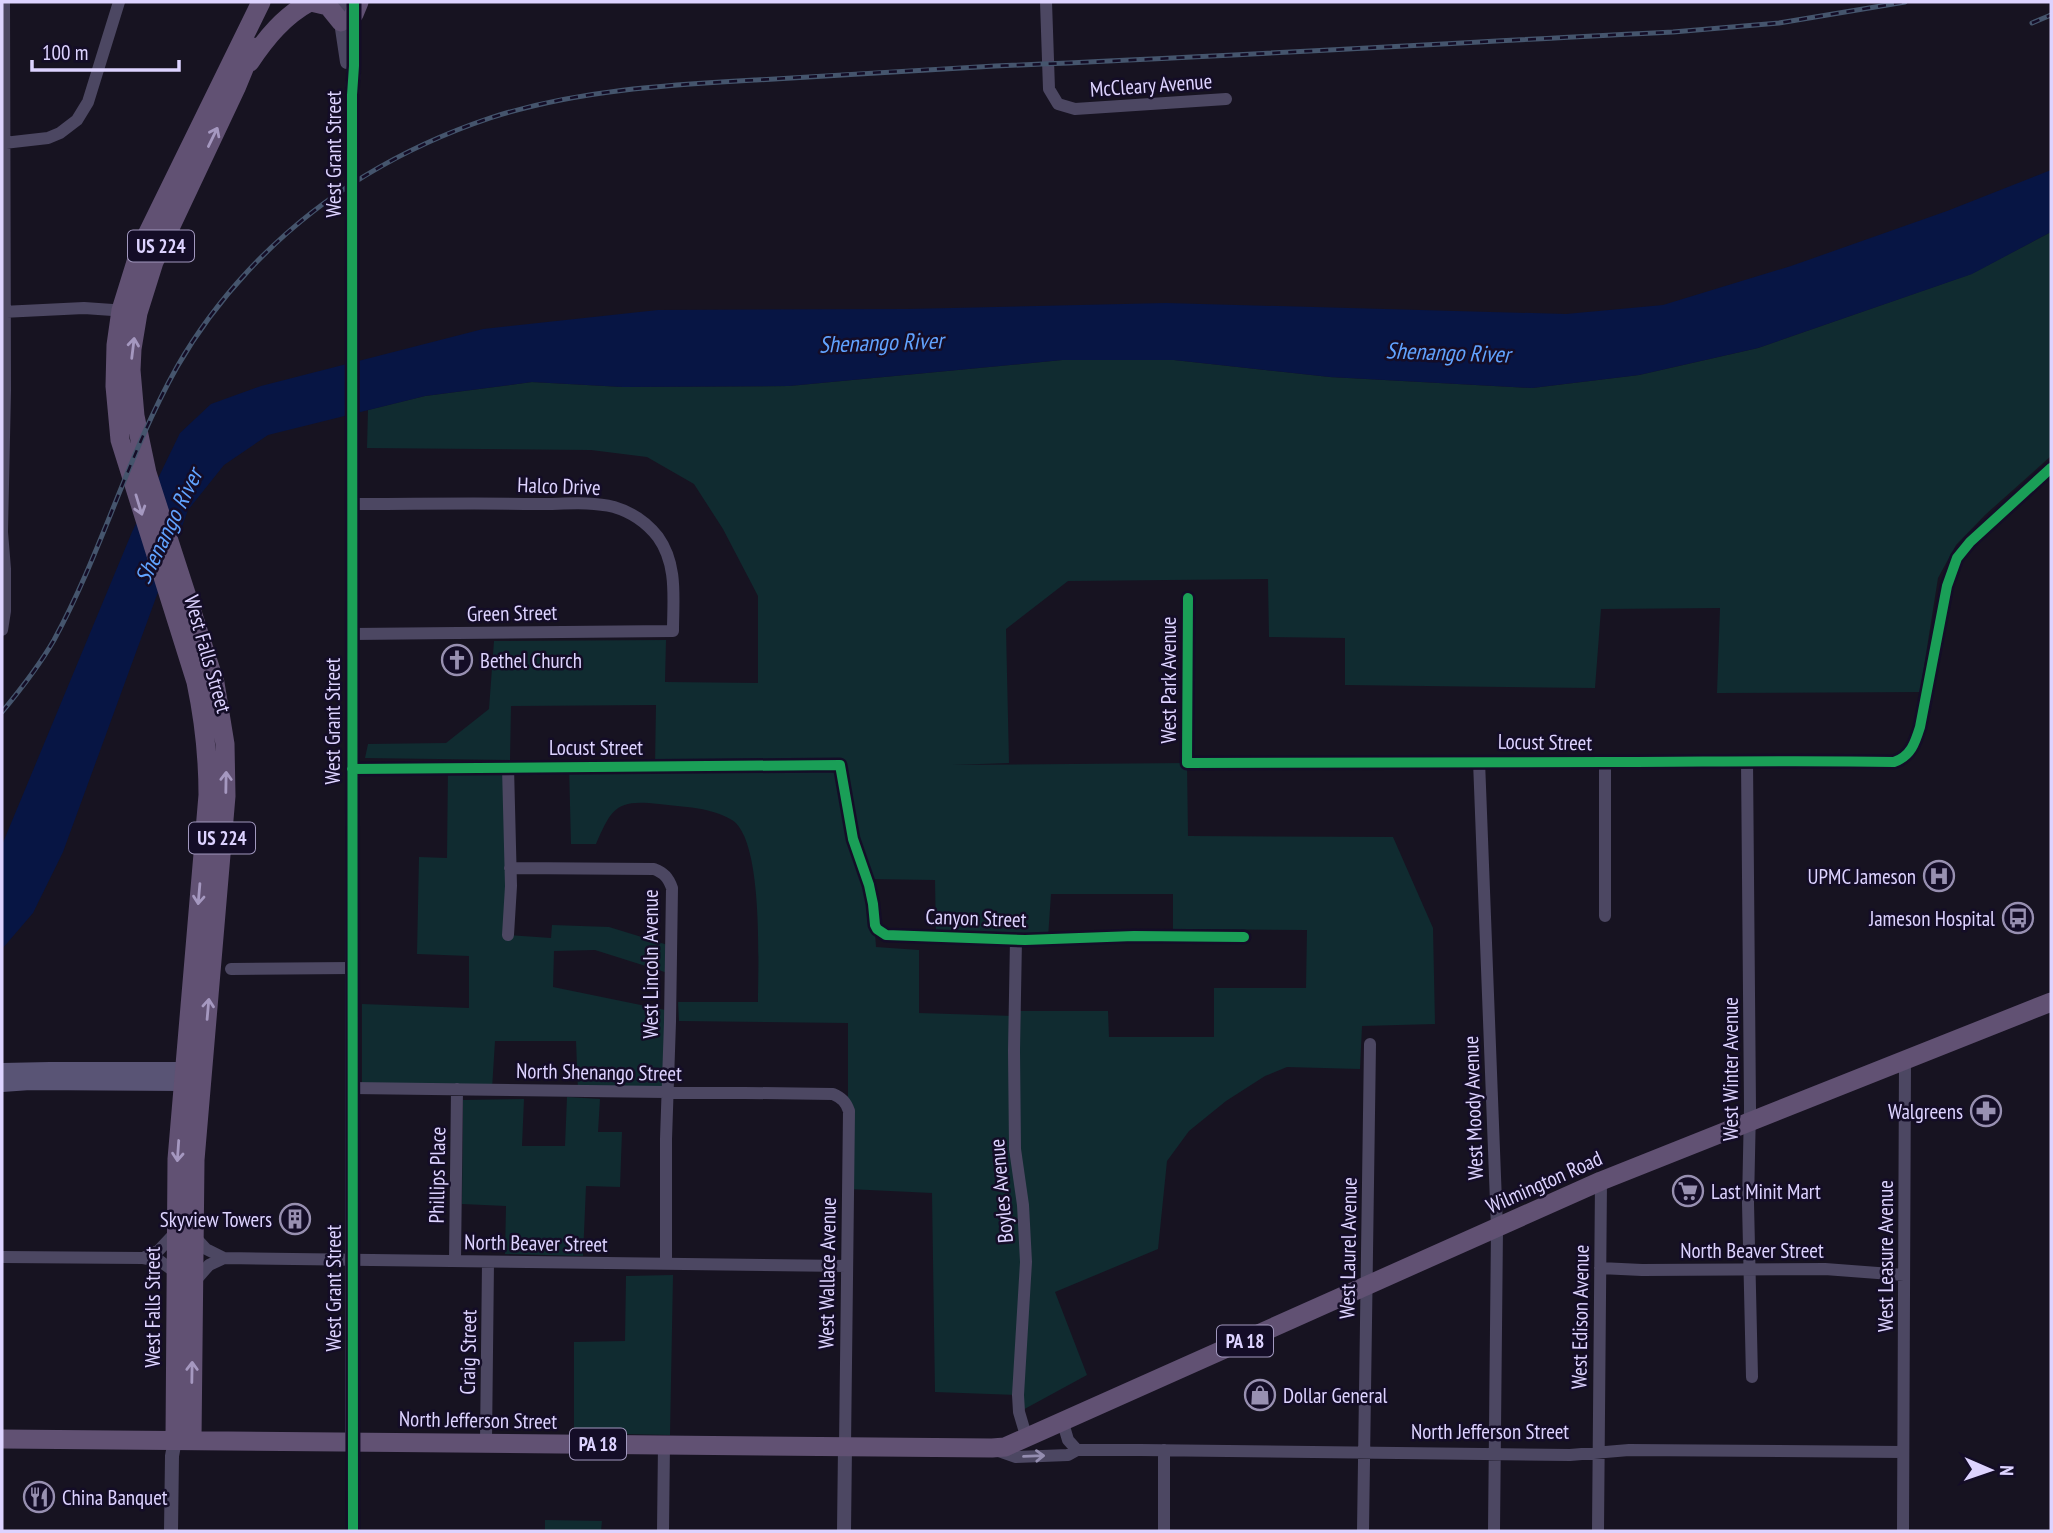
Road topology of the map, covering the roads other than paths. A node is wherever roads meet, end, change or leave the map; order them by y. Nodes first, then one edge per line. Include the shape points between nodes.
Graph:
1 (4, 2) edge
2 (119, 2) edge
3 (261, 2) edge
4 (274, 2) edge
5 (310, 2) edge
6 (1046, 2) edge
7 (350, 8) edge
8 (3, 16) edge
9 (236, 88) junction
10 (1226, 99) dead end
11 (3, 148) edge
12 (130, 311) junction
13 (3, 312) edge
14 (2051, 468) edge
15 (352, 504) junction
16 (3, 523) edge
17 (1188, 598) dead end
18 (2, 629) edge
19 (673, 631) joint
20 (352, 634) junction
21 (1479, 761) junction
22 (1747, 761) junction
23 (1605, 762) junction
24 (1187, 763) joint
25 (840, 765) joint
26 (509, 767) junction
27 (352, 769) junction
28 (510, 868) junction
29 (1605, 916) dead end
30 (508, 935) dead end
31 (1244, 937) dead end
32 (1016, 939) junction
33 (352, 968) junction
34 (231, 969) dead end
35 (2051, 1002) edge
36 (1370, 1044) dead end
37 (1905, 1060) junction
38 (2, 1071) edge
39 (190, 1077) junction
40 (151, 1083) junction
41 (2, 1084) edge
42 (352, 1088) junction
43 (457, 1089) junction
44 (667, 1092) junction
45 (843, 1100) joint
46 (180, 1114) junction
47 (1750, 1122) junction
48 (1601, 1181) junction
49 (1497, 1228) junction
50 (184, 1234) junction
51 (2, 1257) edge
52 (143, 1258) junction
53 (224, 1258) junction
54 (352, 1260) junction
55 (455, 1261) junction
56 (488, 1262) junction
57 (666, 1264) junction
58 (847, 1266) junction
59 (1600, 1268) junction
60 (1751, 1269) junction
61 (175, 1272) junction
62 (1904, 1275) junction
63 (193, 1285) junction
64 (1367, 1286) junction
65 (1752, 1377) dead end
66 (1063, 1423) junction
67 (2, 1439) edge
68 (1027, 1439) junction
69 (183, 1440) junction
70 (352, 1441) junction
71 (486, 1442) junction
72 (664, 1444) junction
73 (845, 1447) junction
74 (992, 1448) junction
75 (1077, 1450) junction
76 (1164, 1450) junction
77 (1364, 1452) junction
78 (1598, 1452) junction
79 (1903, 1452) junction
80 (1495, 1454) junction
81 (172, 1531) edge
82 (353, 1531) edge
83 (663, 1531) edge
84 (844, 1531) edge
85 (1164, 1531) edge
86 (1363, 1531) edge
87 (1494, 1531) edge
88 (1598, 1531) edge
89 (1903, 1531) edge

1 - 8 street
2 - 11 street via 81,115 60,133
3 - 12 main road, West Falls Street / US 224 via 152,222 130,276
4 - 9 main road, West Falls Street / US 224
5 - 7 main road
5 - 9 main road via 284,19
6 - 10 street, McCleary Avenue via 1049,89 1058,104 1075,109
7 - 15 street, West Grant Street
8 - 11 street
12 -> 9 main road, West Falls Street / US 224
11 - 13 street
12 - 13 street
39 -> 12 main road, West Falls Street / US 224 via 227,776 224,734 215,683 147,473 135,416
12 -> 39 main road, West Falls Street / US 224 via 114,366 120,440 195,682 208,763
13 - 16 street
14 - 22 street, Locust Street via 1956,558 1920,727 1914,746 1902,758 1894,762
15 - 19 street, Halco Drive via 519,503 616,508 642,522 667,553 673,583
15 - 20 street, West Grant Street
16 - 18 street
17 - 24 street, West Park Avenue
19 - 20 street, Green Street
20 - 27 street, West Grant Street
21 - 23 street, Locust Street
21 - 24 street, Locust Street
21 - 49 street, West Moody Avenue
22 - 23 street, Locust Street
22 - 47 street, West Winter Avenue
23 - 29 street
25 - 26 street, Locust Street
25 - 32 street, Canyon Street via 853,839 869,885 877,929 886,935
26 - 27 street, Locust Street
26 - 28 street
27 - 33 street, West Grant Street
28 - 30 street
28 - 44 street, West Lincoln Avenue via 654,869 666,875 672,888
31 - 32 street, Canyon Street
32 - 68 street, Boyles Avenue via 1015,1149 1026,1262 1018,1395
33 - 34 street
33 - 42 street, West Grant Street
35 - 37 main road, Wilmington Road / PA 18
36 - 64 street, West Laurel Avenue
37 - 47 main road, Wilmington Road / PA 18
37 - 62 street, West Leasure Avenue
38 - 39 main road
39 - 40 main road
39 - 46 main road, West Falls Street / US 224
39 - 50 main road, West Falls Street / US 224 via 195,1160
40 - 41 main road
40 - 46 main road via 170,1095
42 - 43 street, North Shenango Street
42 - 54 street, West Grant Street
43 - 44 street, North Shenango Street
43 - 55 street, Phillips Place
44 - 45 street, North Shenango Street via 833,1094
44 - 57 street, West Lincoln Avenue
45 - 58 street, West Wallace Avenue via 849,1111
46 -> 50 main road, West Falls Street / US 224 via 176,1182
47 - 48 main road, Wilmington Road / PA 18
47 - 60 street, West Winter Avenue
48 - 49 main road, Wilmington Road / PA 18
48 - 59 street, West Edison Avenue
49 - 64 main road, Wilmington Road / PA 18
49 - 80 street, West Moody Avenue
50 - 52 street
50 - 53 street
50 - 61 main road, West Falls Street / US 224
50 - 63 main road, West Falls Street / US 224
51 - 52 street
52 - 61 street via 160,1261
53 - 54 street, North Beaver Street
53 - 63 street via 207,1267
54 - 55 street, North Beaver Street
54 - 70 street, West Grant Street
55 - 56 street, North Beaver Street
56 - 57 street, North Beaver Street
56 - 71 street, Craig Street
57 - 58 street, North Beaver Street
58 - 73 street, West Wallace Avenue
59 - 60 street, North Beaver Street
59 - 78 street, West Edison Avenue
60 - 62 street, North Beaver Street
60 - 65 street, West Winter Avenue
61 - 69 main road, West Falls Street / US 224
62 - 79 street, West Leasure Avenue
69 -> 63 main road, West Falls Street / US 224
64 - 66 main road, Wilmington Road / PA 18
64 - 77 street, West Laurel Avenue
66 - 68 main road, PA 18
66 - 75 street
67 - 69 main road, North Jefferson Street / PA 18
68 - 74 main road, PA 18
69 - 70 main road, North Jefferson Street / PA 18
69 - 81 street via 172,1456
70 - 71 main road, North Jefferson Street / PA 18
70 - 82 street
71 - 72 main road, North Jefferson Street / PA 18
72 - 73 main road, North Jefferson Street / PA 18
72 - 83 street
73 - 74 main road, North Jefferson Street / PA 18
73 - 84 street
74 -> 75 street, North Jefferson Street via 1016,1457 1068,1455
75 - 76 street, North Jefferson Street
76 - 77 street, North Jefferson Street
76 - 85 street
77 - 80 street, North Jefferson Street
77 - 86 street, West Laurel Avenue
78 - 79 street, North Jefferson Street
78 - 80 street, North Jefferson Street
78 - 88 street, West Edison Avenue
79 - 89 street, West Leasure Avenue
80 - 87 street, West Moody Avenue

